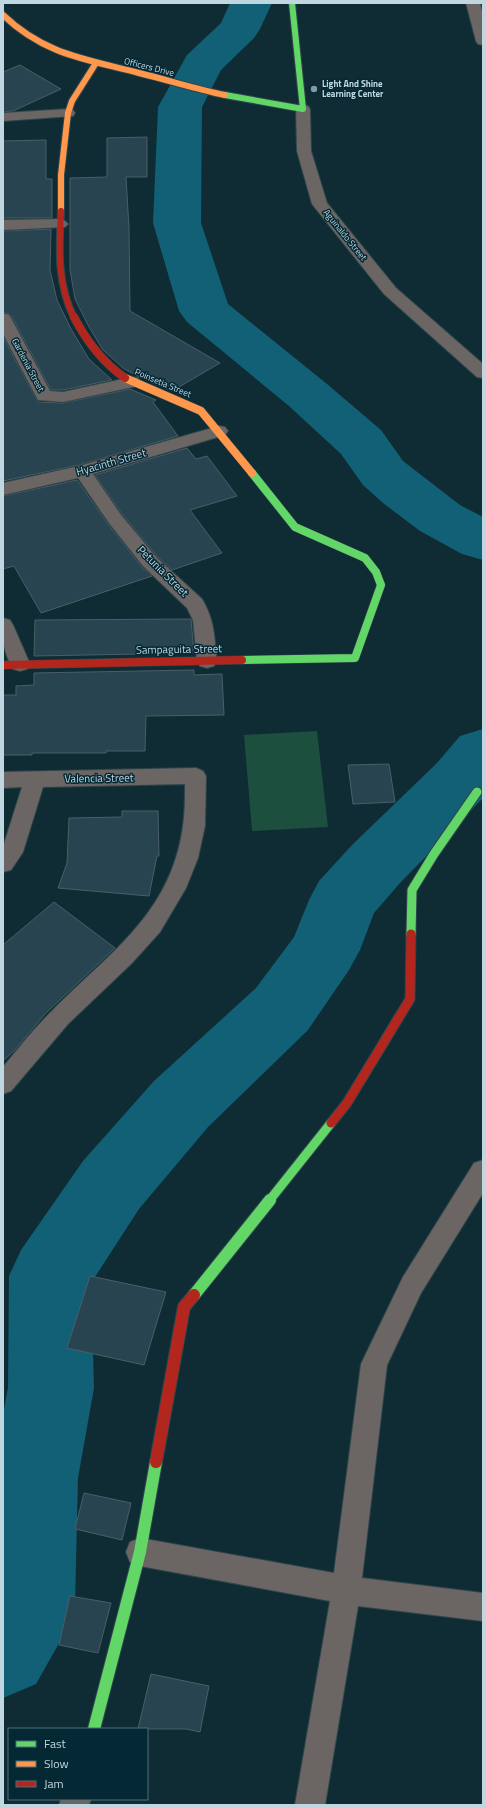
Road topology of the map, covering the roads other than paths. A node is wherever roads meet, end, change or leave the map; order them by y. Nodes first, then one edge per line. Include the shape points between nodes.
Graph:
1 (292, 3) edge
2 (472, 3) edge
3 (3, 15) edge
4 (483, 41) edge
5 (96, 63) junction
6 (303, 109) junction
7 (68, 113) junction
8 (3, 118) edge
9 (60, 224) junction
10 (3, 225) edge
11 (3, 318) edge
12 (483, 373) edge
13 (132, 382) junction
14 (219, 431) junction
15 (82, 471) junction
16 (3, 489) edge
17 (3, 625) edge
18 (355, 658) joint
19 (207, 661) junction
20 (11, 665) edge
21 (35, 779) junction
22 (3, 780) edge
23 (477, 792) dead end
24 (3, 864) edge
25 (3, 1084) edge
26 (483, 1171) edge
27 (140, 1552) junction
28 (346, 1590) junction
29 (483, 1607) edge
30 (94, 1728) edge
31 (310, 1805) edge

1 - 6 street, Aguinaldo Street
2 - 4 street
3 - 5 street, Officers Drive via 23,36 39,45
5 - 6 street, Officers Drive via 214,93
5 - 7 street, Poinsetia Street via 74,96
6 - 12 street, Aguinaldo Street via 304,151 320,204 390,291
7 - 8 street
7 - 9 street, Poinsetia Street via 61,175
9 - 10 street
9 - 13 street, Poinsetia Street via 60,270 66,299 96,354 116,373
11 - 13 street, Gardenia Street via 44,396 63,397
13 - 14 street, Poinsetia Street via 201,411
14 - 15 street, Hyacinth Street
14 - 18 street, Poinsetia Street via 295,527 365,558 376,572 381,585
15 - 16 street, Hyacinth Street
15 - 19 street, Petunia Street via 115,519 150,562 195,604 203,620
17 - 20 street
18 - 19 street, Sampaguita Street
19 - 20 street, Sampaguita Street
21 - 22 street, Valencia Street
21 - 24 street via 12,852
21 - 25 street, Valencia Street via 196,776 194,826 187,858 175,888 152,926 124,957 60,1017
23 - 27 street via 412,890 410,999 348,1103 184,1307
26 - 28 street via 412,1285 374,1364
27 - 28 street
27 - 30 street
28 - 29 street
28 - 31 street

